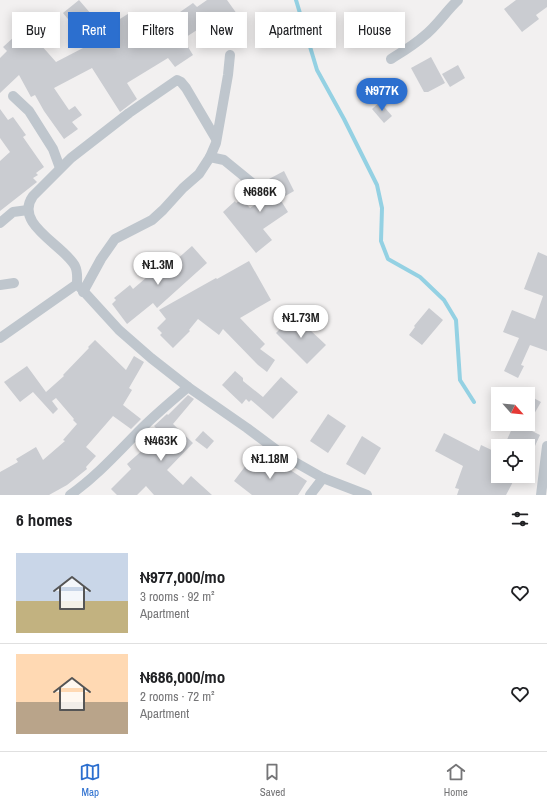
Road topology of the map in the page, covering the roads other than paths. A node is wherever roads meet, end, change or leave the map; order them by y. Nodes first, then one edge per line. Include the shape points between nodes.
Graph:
1 (458, 0) edge
2 (230, 55) dead end
3 (391, 59) dead end
4 (13, 96) dead end
5 (216, 139) junction
6 (210, 157) junction
7 (60, 168) junction
8 (256, 186) dead end
9 (28, 210) junction
10 (0, 223) edge
11 (14, 283) dead end
12 (0, 285) edge
13 (80, 288) junction
14 (0, 338) edge
15 (188, 387) junction
16 (547, 446) edge
17 (323, 478) junction
18 (70, 495) edge
19 (310, 495) edge
20 (367, 495) edge
21 (541, 495) edge

1 - 3 street via 449,8 442,20 424,36
2 - 5 street
4 - 7 street via 29,111 53,149
5 - 6 street
5 - 7 street via 186,88 177,80 129,113
6 - 8 street via 224,160
6 - 13 street via 198,174 152,220 115,240
7 - 9 street via 28,202
9 - 10 street via 13,212
9 - 13 street via 39,231 75,265
11 - 12 street
13 - 14 street
13 - 15 street via 119,330
15 - 17 street via 286,457
15 - 18 street
16 - 21 street
17 - 19 street
17 - 20 street

